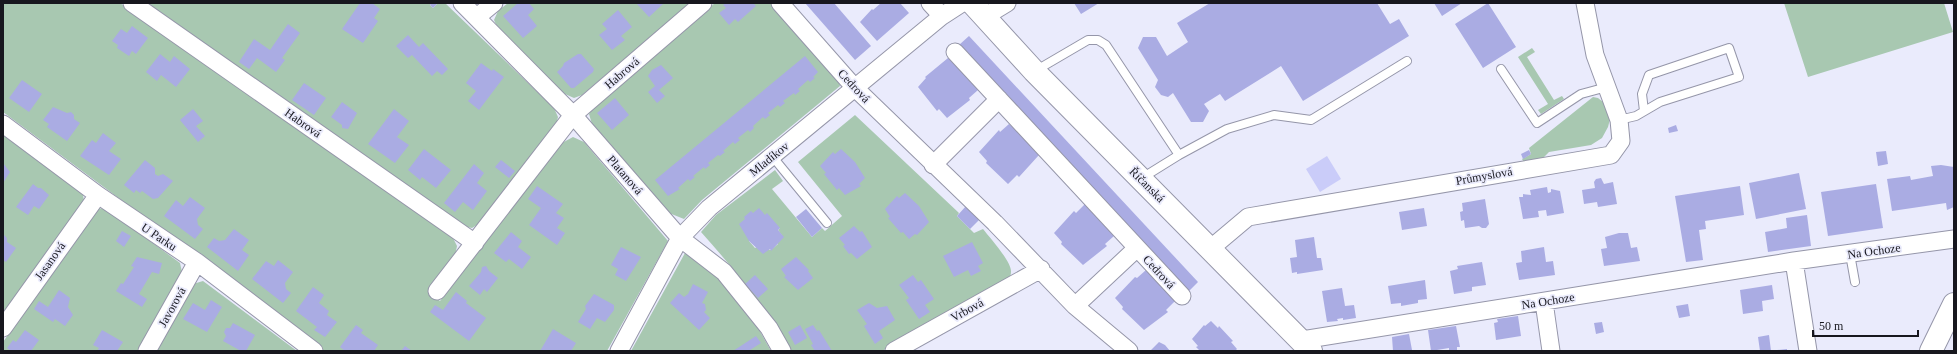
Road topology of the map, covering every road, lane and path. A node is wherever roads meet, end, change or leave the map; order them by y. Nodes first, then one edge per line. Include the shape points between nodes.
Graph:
1 (132, 3) edge
2 (462, 3) edge
3 (494, 3) edge
4 (703, 3) edge
5 (780, 3) edge
6 (930, 3) edge
7 (962, 3) edge
8 (1007, 3) edge
9 (1585, 3) edge
10 (978, 10) edge
11 (942, 16) junction
12 (477, 17) junction
13 (955, 52) dead end
14 (1407, 61) dead end
15 (1501, 69) dead end
16 (1034, 71) junction
17 (1607, 87) junction
18 (855, 88) junction
19 (999, 99) junction
20 (1644, 111) junction
21 (573, 115) junction
22 (1619, 120) junction
23 (3, 124) edge
24 (1179, 155) junction
25 (772, 156) junction
26 (933, 165) junction
27 (1141, 179) junction
28 (98, 194) junction
29 (827, 223) dead end
30 (680, 238) junction
31 (1954, 240) edge
32 (475, 243) junction
33 (1137, 248) junction
34 (1210, 249) junction
35 (1850, 254) junction
36 (197, 262) junction
37 (1794, 262) junction
38 (1041, 269) junction
39 (1854, 282) dead end
40 (437, 291) dead end
41 (1182, 296) dead end
42 (1544, 302) junction
43 (1954, 304) edge
44 (1075, 306) junction
45 (3, 328) edge
46 (1306, 346) edge
47 (147, 351) edge
48 (314, 351) edge
49 (619, 351) edge
50 (782, 351) edge
51 (894, 351) edge
52 (1129, 351) edge
53 (1551, 351) edge
54 (1808, 351) edge
55 (1931, 351) edge

1 - 32 street, Habrová
2 - 12 street, Platanová
3 - 12 street
4 - 21 street, Habrová
5 - 18 street, Cedrová
6 - 11 street
7 - 11 street, Mladíkov
8 - 10 street, Říčanská
9 - 17 street, Průmyslová via 1595,55
10 - 16 main road, Říčanská
11 - 18 street, Mladíkov
12 - 21 street, Platanová
13 - 19 street, Cedrová
14 - 24 lane via 1311,120 1274,116 1227,129
15 - 17 lane via 1537,123 1581,94
16 - 24 lane via 1088,40 1098,40 1106,45
16 - 27 main road, Říčanská
17 - 22 street, Průmyslová
18 - 25 street, Mladíkov
18 - 26 street, Cedrová
19 - 26 street
19 - 33 street, Cedrová
20 - 20 lane via 1660,102 1739,77 1729,48 1649,75 1642,94
20 - 22 lane
21 - 30 street, Platanová
21 - 32 street, Habrová
22 - 34 street, Průmyslová via 1622,141 1611,154 1248,217
23 - 28 street, U Parku
24 - 27 lane
25 - 29 lane
25 - 30 street, Mladíkov via 709,208
26 - 38 street, Cedrová
27 - 34 main road, Říčanská
28 - 36 street, U Parku
28 - 45 street, Jasanová
30 - 49 street, Mladíkov
30 - 50 street, Platanová via 724,272 769,328
31 - 35 street, Na Ochoze
32 - 40 street, Habrová
33 - 41 street, Cedrová
33 - 44 street, Cedrová
34 - 46 main road, Říčanská
35 - 37 street, Na Ochoze
35 - 39 lane
36 - 47 street, Javorová
36 - 48 street, U Parku
37 - 42 street, Na Ochoze
37 - 54 street
38 - 44 street, Cedrová
38 - 51 street, Vrbová
42 - 46 street, Na Ochoze
42 - 53 street
43 - 55 main road
44 - 52 street, Cedrová

